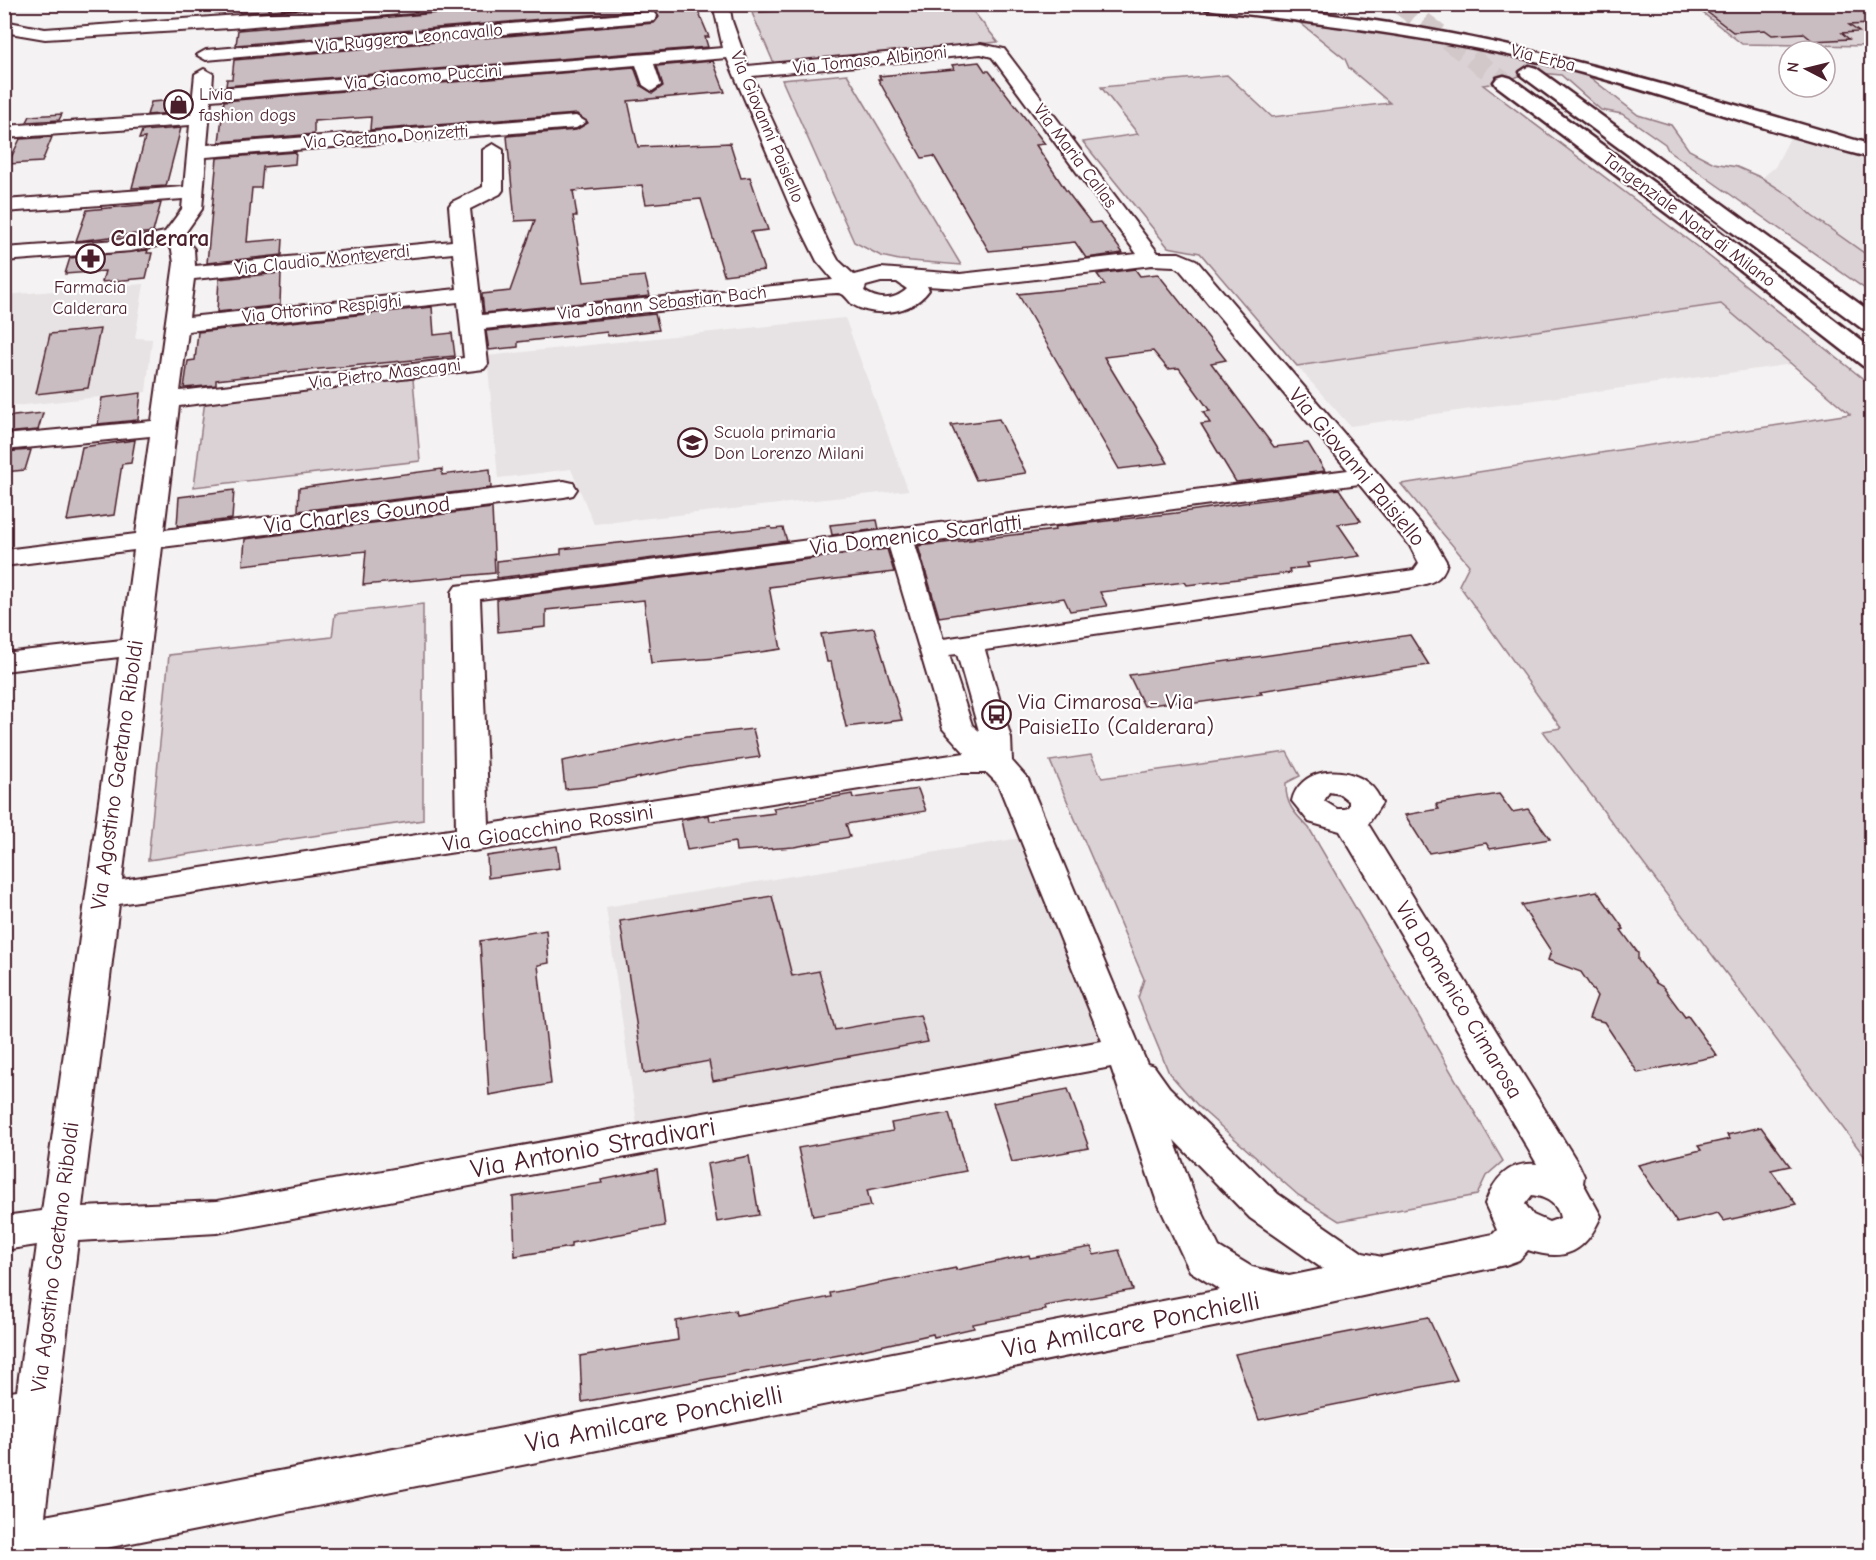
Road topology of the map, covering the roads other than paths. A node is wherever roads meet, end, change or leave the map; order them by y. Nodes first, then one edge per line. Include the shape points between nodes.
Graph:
1 (305, 4) edge
2 (461, 4) edge
3 (721, 4) edge
4 (1206, 4) edge
5 (214, 15) edge
6 (648, 17) dead end
7 (4, 26) edge
8 (734, 52) junction
9 (998, 53) joint
10 (206, 55) junction
11 (643, 59) junction
12 (741, 72) junction
13 (1529, 72) tunnel mouth
14 (1504, 82) tunnel mouth
15 (652, 85) dead end
16 (208, 95) junction
17 (540, 106) dead end
18 (576, 122) dead end
19 (81, 127) junction
20 (4, 132) edge
21 (195, 137) junction
22 (72, 148) dead end
23 (493, 150) dead end
24 (1872, 152) edge
25 (193, 192) junction
26 (4, 206) edge
27 (172, 237) junction
28 (4, 245) edge
29 (462, 246) junction
30 (821, 248) junction
31 (4, 255) edge
32 (1152, 259) junction
33 (183, 274) junction
34 (905, 283) junction
35 (854, 286) junction
36 (469, 294) junction
37 (471, 323) junction
38 (176, 325) junction
39 (1872, 325) edge
40 (1872, 361) edge
41 (167, 400) junction
42 (164, 427) junction
43 (4, 443) edge
44 (1366, 475) junction
45 (564, 489) dead end
46 (900, 538) junction
47 (150, 541) junction
48 (4, 558) edge
49 (969, 644) junction
50 (133, 647) junction
51 (932, 649) junction
52 (4, 662) edge
53 (996, 763) junction
54 (1355, 818) dead end
55 (473, 840) junction
56 (101, 895) junction
57 (1124, 1051) junction
58 (60, 1225) junction
59 (4, 1233) edge
60 (1379, 1273) junction
61 (1289, 1294) junction
62 (20, 1411) edge
63 (18, 1549) edge

1 - 5 street
2 - 5 street
3 - 8 street, Via Giovanni Paisiello
4 - 24 main road, Via Erba via 1392,28 1521,52
5 - 7 street via 45,34
5 - 10 street
6 - 10 street, Via Ruggero Leoncavallo
8 - 11 street, Via Giacomo Puccini
8 - 12 street, Via Giovanni Paisiello
9 - 12 street, Via Tomaso Albinoni via 981,49
9 - 32 street, Via Maria Callas
10 - 16 street
11 - 15 street
11 - 16 street, Via Giacomo Puccini
12 - 30 street, Via Giovanni Paisiello
13 - 39 main road, Tangenziale Nord di Milano
14 - 40 main road, Tangenziale Nord di Milano
16 - 21 street
17 - 21 street
18 - 21 street, Via Gaetano Donizetti
19 - 20 street
19 - 21 street
19 - 22 street
21 - 25 street
23 - 29 street, Via Pietro Mascagni via 494,190 459,206
25 - 26 street
25 - 27 street via 192,209
27 - 28 street via 141,235
27 - 31 street via 131,245
27 - 33 street, Via Agostino Gaetano Riboldi via 183,249
29 - 33 street, Via Claudio Monteverdi
29 - 36 street, Via Pietro Mascagni
30 - 34 street
30 - 35 street, Via Giovanni Paisiello via 829,263
32 - 34 street, Via Giovanni Paisiello via 960,281
32 - 44 street, Via Giovanni Paisiello via 1179,260 1188,265
33 - 38 street, Via Agostino Gaetano Riboldi
34 - 35 street, Via Johann Sebastian Bach via 867,277
34 - 35 street, Via Giovanni Paisiello via 897,303 879,304 858,298 853,293
35 - 37 street, Via Johann Sebastian Bach
36 - 37 street, Via Pietro Mascagni
36 - 38 street, Via Ottorino Respighi
37 - 41 street, Via Pietro Mascagni via 476,364
38 - 41 street, Via Agostino Gaetano Riboldi
41 - 42 street, Via Agostino Gaetano Riboldi
42 - 43 street
42 - 47 street, Via Agostino Gaetano Riboldi
44 - 46 street, Via Domenico Scarlatti
44 - 49 street, Via Giovanni Paisiello via 1429,554 1433,563 1424,576
45 - 47 street, Via Charles Gounod
46 - 51 street, Via Domenico Cimarosa
46 - 55 street, Via Domenico Scarlatti via 466,592
47 - 48 street, Via Charles Gounod
47 - 50 street, Via Agostino Gaetano Riboldi
49 - 51 street, Via Giovanni Paisiello
49 - 53 street via 996,738
50 - 52 street
50 - 56 street, Via Agostino Gaetano Riboldi
51 - 53 street, Via Domenico Cimarosa via 958,729
53 - 55 street, Via Gioacchino Rossini via 960,764
53 - 57 street, Via Domenico Cimarosa via 1012,779
54 - 60 street, Via Domenico Cimarosa via 1350,820 1565,1176 1562,1186 1543,1179 1524,1179 1510,1186 1504,1200 1508,1216 1521,1230 1504,1248
55 - 56 street, Via Gioacchino Rossini
56 - 58 street, Via Agostino Gaetano Riboldi
57 - 58 street, Via Antonio Stradivari via 217,1217
57 - 60 street, Via Domenico Cimarosa via 1156,1097 1264,1206 1353,1268
57 - 61 street, Via Domenico Cimarosa via 1176,1199 1204,1259 1242,1282
58 - 59 street, Via Antonio Stradivari
58 - 62 street, Via Agostino Gaetano Riboldi
60 - 61 street, Via Domenico Cimarosa
61 - 63 street, Via Amilcare Ponchielli
62 - 63 street, Via Agostino Gaetano Riboldi

